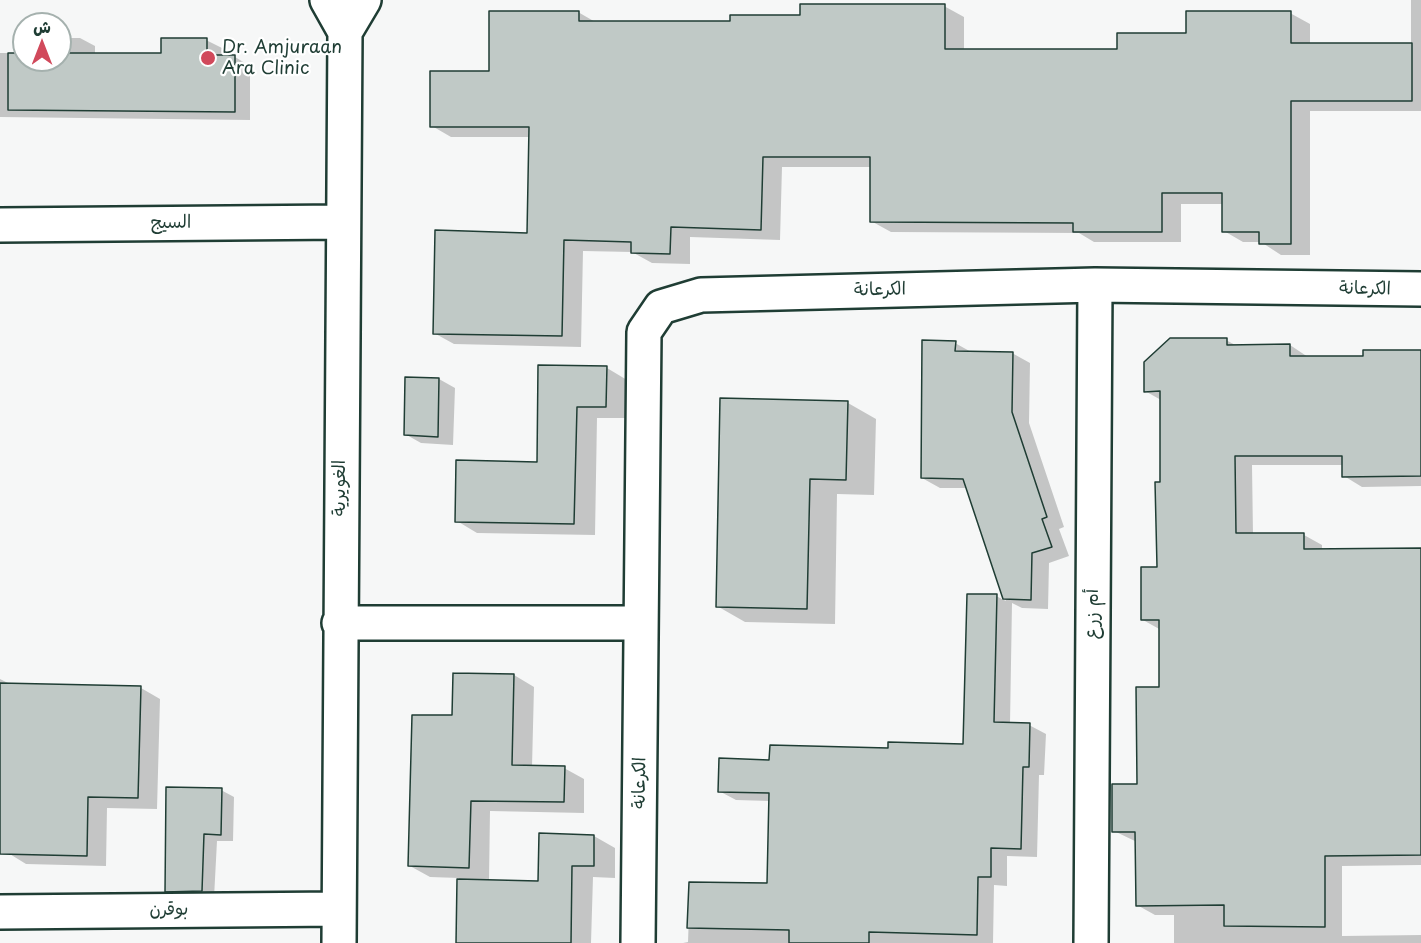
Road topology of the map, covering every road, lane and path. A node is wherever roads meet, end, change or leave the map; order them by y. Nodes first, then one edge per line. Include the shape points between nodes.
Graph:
1 (327, 0) edge
2 (364, 0) edge
3 (345, 32) junction
4 (342, 222) junction
5 (0, 225) edge
6 (1095, 285) junction
7 (1421, 289) edge
8 (339, 623) junction
9 (641, 623) junction
10 (339, 909) junction
11 (0, 912) edge
12 (339, 943) edge
13 (638, 943) edge
14 (1091, 943) edge

1 - 3 street
2 - 3 street, الغويرية
3 - 4 street, الغويرية
4 - 5 street, السيج
4 - 8 street, الغويرية
6 - 7 street, الكرعانة
6 - 9 street, الكرعانة via 701,295 661,307 644,332
6 - 14 street, أم زرع
8 - 9 street
8 - 10 street, الغويرية
9 - 13 street, الكرعانة
10 - 11 street, بوقرن
10 - 12 street, الغويرية

